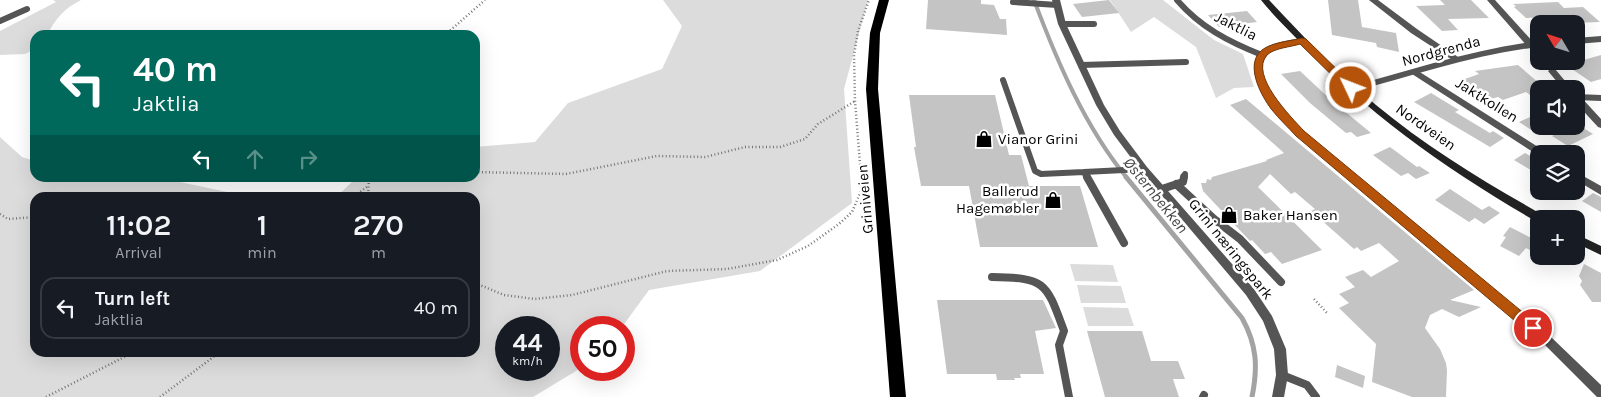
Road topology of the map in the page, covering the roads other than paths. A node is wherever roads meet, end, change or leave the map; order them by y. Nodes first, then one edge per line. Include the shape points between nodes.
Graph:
1 (884, 0) edge
2 (1177, 0) edge
3 (1265, 0) edge
4 (1373, 0) edge
5 (1491, 0) edge
6 (1013, 2) dead end
7 (1057, 2) edge
8 (27, 9) dead end
9 (0, 22) edge
10 (1062, 24) junction
11 (1094, 24) dead end
12 (1530, 39) edge
13 (1601, 39) edge
14 (1585, 40) edge
15 (1302, 41) junction
16 (1530, 45) edge
17 (1262, 55) junction
18 (1457, 59) junction
19 (1186, 62) dead end
20 (1081, 65) junction
21 (1552, 71) dead end
22 (1416, 72) junction
23 (1003, 80) dead end
24 (1560, 80) edge
25 (1351, 88) junction
26 (1585, 97) edge
27 (1601, 98) edge
28 (1585, 107) edge
29 (1601, 125) edge
30 (1530, 146) edge
31 (1144, 169) junction
32 (1084, 172) junction
33 (1185, 174) dead end
34 (1585, 181) edge
35 (1176, 184) junction
36 (1162, 189) junction
37 (1601, 191) edge
38 (1530, 212) edge
39 (1124, 243) dead end
40 (1585, 243) edge
41 (1601, 251) edge
42 (992, 277) dead end
43 (1281, 282) dead end
44 (1282, 374) junction
45 (1601, 393) edge
46 (898, 397) edge
47 (1069, 397) edge
48 (1278, 397) edge
49 (1316, 397) edge

1 - 46 main road, Griniveien via 875,33 872,89
2 - 17 lane, Jaktlia via 1214,34
3 - 15 main road, Nordveien
4 - 18 street
5 - 12 street
6 - 7 lane
7 - 10 street, Grini næringspark
8 - 9 lane
10 - 11 lane
10 - 20 street, Grini næringspark
13 - 14 street
15 - 17 street, Jaktlia via 1279,46
15 - 25 main road, Nordveien
16 - 18 street, Nordgrenda
17 - 45 street, Jaktlia via 1258,64 1262,84 1275,108 1300,133 1548,341
18 - 22 street, Nordgrenda
19 - 20 lane
20 - 31 street, Grini næringspark via 1100,105
21 - 24 street
22 - 25 street, Nordgrenda
22 - 30 street, Jaktkollen
23 - 32 lane via 1035,171 1041,174
25 - 38 main road, Nordveien via 1429,150
26 - 27 lane
28 - 29 street
31 - 32 lane
31 - 36 street, Grini næringspark
32 - 39 lane
33 - 35 lane via 1182,182
34 - 37 street
35 - 36 lane
35 - 43 lane via 1240,239
36 - 44 street, Grini næringspark via 1250,292 1273,329 1280,348
40 - 41 main road
42 - 47 lane via 1034,279 1042,283 1051,295 1064,331 1059,345
44 - 48 street, Grini næringspark
44 - 49 lane via 1308,384

